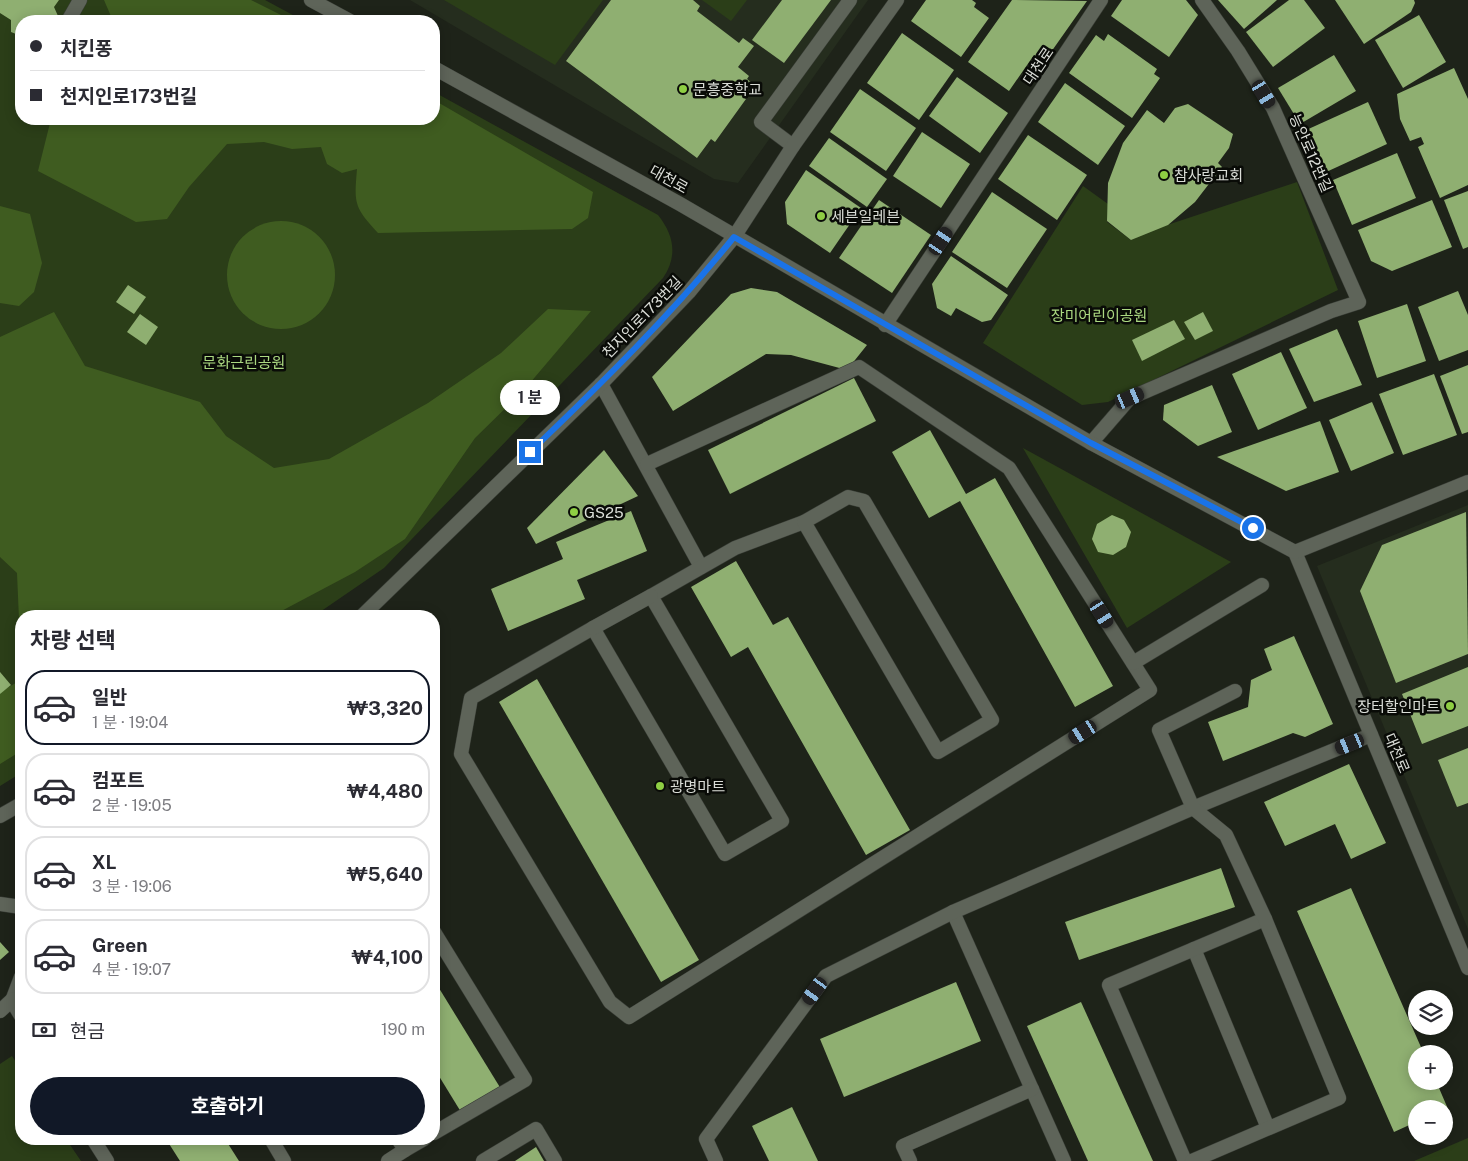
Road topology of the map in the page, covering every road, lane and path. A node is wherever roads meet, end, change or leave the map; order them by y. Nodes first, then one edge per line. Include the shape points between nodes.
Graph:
1 (80, 0) edge
2 (311, 0) edge
3 (850, 0) edge
4 (897, 0) edge
5 (1101, 0) edge
6 (1202, 0) edge
7 (71, 15) edge
8 (339, 15) edge
9 (440, 71) edge
10 (793, 146) junction
11 (734, 237) junction
12 (884, 324) junction
13 (601, 384) junction
14 (1091, 443) junction
15 (646, 464) junction
16 (1468, 482) edge
17 (804, 522) junction
18 (1295, 552) junction
19 (701, 567) junction
20 (1262, 585) dead end
21 (651, 596) junction
22 (368, 610) edge
23 (593, 628) junction
24 (1133, 663) junction
25 (1235, 691) dead end
26 (1371, 735) junction
27 (15, 807) edge
28 (1193, 808) junction
29 (0, 816) edge
30 (0, 904) edge
31 (15, 906) edge
32 (953, 912) junction
33 (1265, 919) junction
34 (440, 942) edge
35 (1194, 949) junction
36 (1468, 968) edge
37 (15, 994) edge
38 (13, 999) junction
39 (15, 1003) edge
40 (0, 1011) edge
41 (1032, 1089) junction
42 (1268, 1128) junction
43 (440, 1130) edge
44 (97, 1145) edge
45 (275, 1145) edge
46 (401, 1145) edge
47 (1063, 1160) edge
48 (106, 1161) edge
49 (284, 1161) edge
50 (388, 1161) edge
51 (482, 1161) edge
52 (555, 1161) edge
53 (716, 1161) edge
54 (910, 1161) edge
55 (1185, 1161) edge
56 (1192, 1161) edge

1 - 7 street
2 - 8 street
3 - 10 street via 761,122
4 - 10 street, 천지인로173번길
5 - 12 street, 대천로
6 - 14 street, 능안로12번길 via 1273,108 1359,302 1331,311 1130,398
9 - 11 street, 대천로
10 - 11 street, 천지인로173번길
11 - 12 street, 대천로
11 - 13 street, 천지인로173번길 via 689,292
12 - 14 street, 대천로
13 - 15 street
13 - 22 street, 천지인로173번길
14 - 18 street, 대천로
15 - 19 street
15 - 24 street via 859,367 1009,468
16 - 18 street
17 - 17 street via 938,752 992,720 864,502 848,497
17 - 19 street via 735,548
18 - 26 street, 대천로
19 - 21 street
20 - 24 street
21 - 23 street
21 - 23 street via 782,821 725,854
23 - 24 street via 471,698 461,754 610,1002 629,1017 1150,690
25 - 28 street via 1159,730
26 - 28 street
26 - 36 street, 대천로
27 - 29 street
28 - 32 street
28 - 33 street via 1226,835
30 - 31 street
32 - 41 street
32 - 53 street via 826,976 706,1139
33 - 35 street
33 - 42 street via 1340,1098
34 - 43 street via 525,1080
35 - 42 street
35 - 55 street via 1109,985
37 - 38 street
38 - 39 street
38 - 40 street
41 - 47 street
41 - 54 street via 903,1146
42 - 56 street
44 - 48 street
45 - 49 street
46 - 50 street
51 - 52 street via 536,1129

